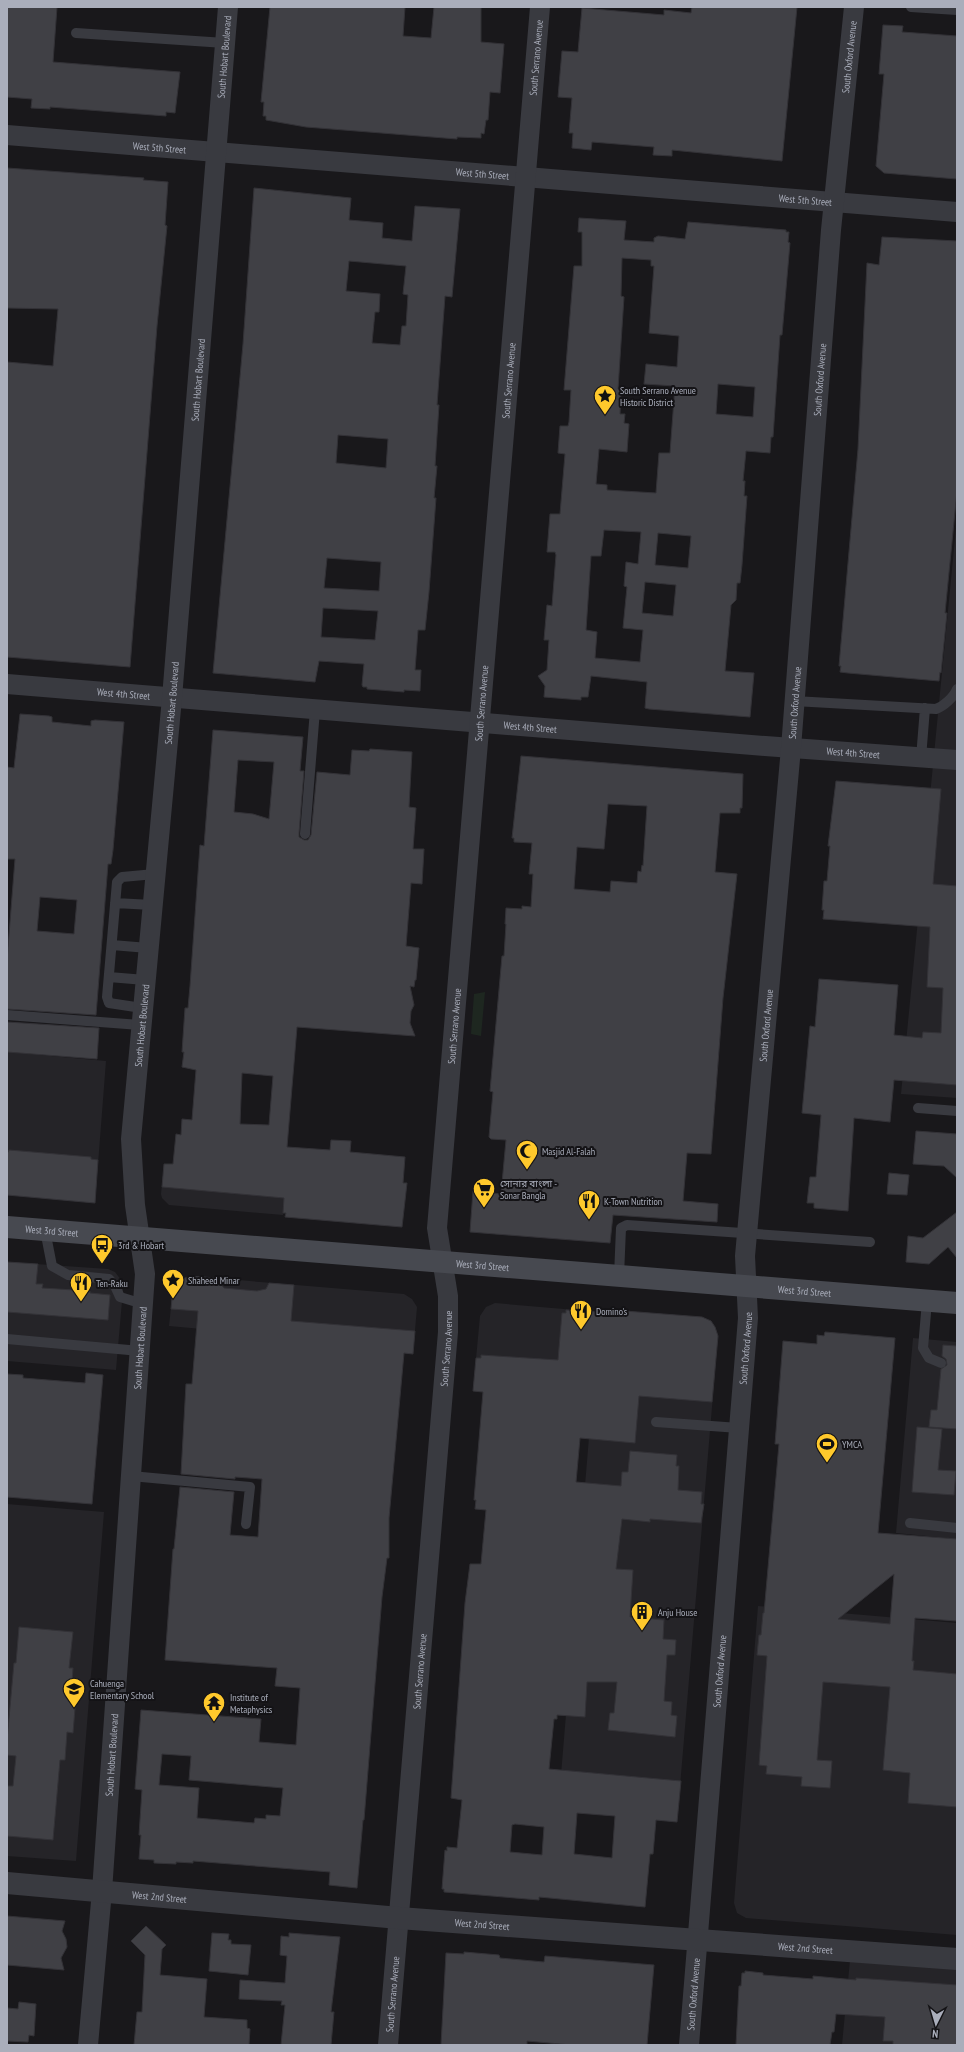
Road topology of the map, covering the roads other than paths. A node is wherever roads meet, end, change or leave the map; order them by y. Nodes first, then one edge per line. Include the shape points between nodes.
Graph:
1 (228, 7) edge
2 (540, 7) edge
3 (854, 7) edge
4 (911, 7) edge
5 (957, 10) edge
6 (76, 33) dead end
7 (225, 43) junction
8 (7, 135) edge
9 (215, 152) junction
10 (526, 176) junction
11 (835, 203) junction
12 (957, 212) edge
13 (7, 684) edge
14 (957, 689) edge
15 (172, 698) junction
16 (794, 701) junction
17 (925, 708) junction
18 (315, 710) junction
19 (481, 723) junction
20 (791, 748) junction
21 (921, 758) junction
22 (957, 760) edge
23 (305, 834) dead end
24 (155, 874) junction
25 (115, 903) junction
26 (152, 905) junction
27 (112, 945) junction
28 (148, 948) junction
29 (109, 977) junction
30 (145, 980) junction
31 (7, 1015) edge
32 (141, 1017) junction
33 (918, 1108) dead end
34 (957, 1111) edge
35 (7, 1227) edge
36 (45, 1230) junction
37 (747, 1233) junction
38 (140, 1238) junction
39 (870, 1242) dead end
40 (441, 1262) junction
41 (619, 1276) junction
42 (746, 1286) junction
43 (926, 1301) junction
44 (957, 1303) edge
45 (143, 1304) junction
46 (7, 1339) edge
47 (140, 1351) junction
48 (941, 1364) dead end
49 (656, 1422) dead end
50 (739, 1428) junction
51 (131, 1476) junction
52 (910, 1523) dead end
53 (246, 1524) dead end
54 (957, 1528) edge
55 (7, 1884) edge
56 (102, 1891) junction
57 (399, 1918) junction
58 (697, 1939) junction
59 (957, 1959) edge
60 (88, 2045) edge
61 (388, 2045) edge
62 (689, 2045) edge

1 - 7 street, South Hobart Boulevard
2 - 10 street, South Serrano Avenue
3 - 11 street, South Oxford Avenue
4 - 5 lane
6 - 7 lane
7 - 9 street, South Hobart Boulevard
8 - 9 street, West 5th Street
9 - 10 street, West 5th Street
9 - 15 street, South Hobart Boulevard
10 - 11 street, West 5th Street
10 - 19 street, South Serrano Avenue
11 - 12 street, West 5th Street
11 - 16 street, South Oxford Avenue
13 - 15 street, West 4th Street
14 - 17 lane via 940,707
15 - 18 street, West 4th Street
15 - 24 street, South Hobart Boulevard
16 - 17 lane
16 - 20 street, South Oxford Avenue
17 - 21 lane
18 - 19 street, West 4th Street
18 - 23 lane
19 - 20 street, West 4th Street
19 - 40 street, South Serrano Avenue via 437,1228
20 - 21 street, West 4th Street
20 - 37 street, South Oxford Avenue
21 - 22 street, West 4th Street
24 - 25 lane via 122,877 117,882
24 - 26 street, South Hobart Boulevard
25 - 26 lane
25 - 27 lane
26 - 28 street, South Hobart Boulevard
27 - 28 lane
27 - 29 lane
28 - 30 street, South Hobart Boulevard
29 - 30 lane
29 - 32 lane via 109,1004
30 - 32 street, South Hobart Boulevard
31 - 32 lane
32 - 38 street, South Hobart Boulevard via 131,1139
33 - 34 lane
35 - 36 main road, West 3rd Street
36 - 38 main road, West 3rd Street
36 - 45 lane via 52,1266 68,1275 108,1279 120,1297
37 - 39 lane
37 - 41 lane via 627,1225 621,1228
37 - 42 street, South Oxford Avenue
38 - 40 main road, West 3rd Street
38 - 45 street, South Hobart Boulevard via 145,1271
40 - 41 main road, West 3rd Street
40 - 57 street, South Serrano Avenue via 448,1296 448,1332
41 - 42 main road, West 3rd Street
42 - 43 main road, West 3rd Street
42 - 50 street, South Oxford Avenue via 748,1318
43 - 44 main road, West 3rd Street
43 - 48 lane via 923,1348 928,1358
45 - 47 street, South Hobart Boulevard
46 - 47 lane
47 - 51 street, South Hobart Boulevard
49 - 50 lane
50 - 58 street, South Oxford Avenue
51 - 53 lane via 250,1487
51 - 56 street, South Hobart Boulevard
52 - 54 lane
55 - 56 street, West 2nd Street
56 - 57 street, West 2nd Street
56 - 60 street, South Hobart Boulevard
57 - 58 street, West 2nd Street
57 - 61 street, South Serrano Avenue
58 - 59 street, West 2nd Street
58 - 62 street, South Oxford Avenue

